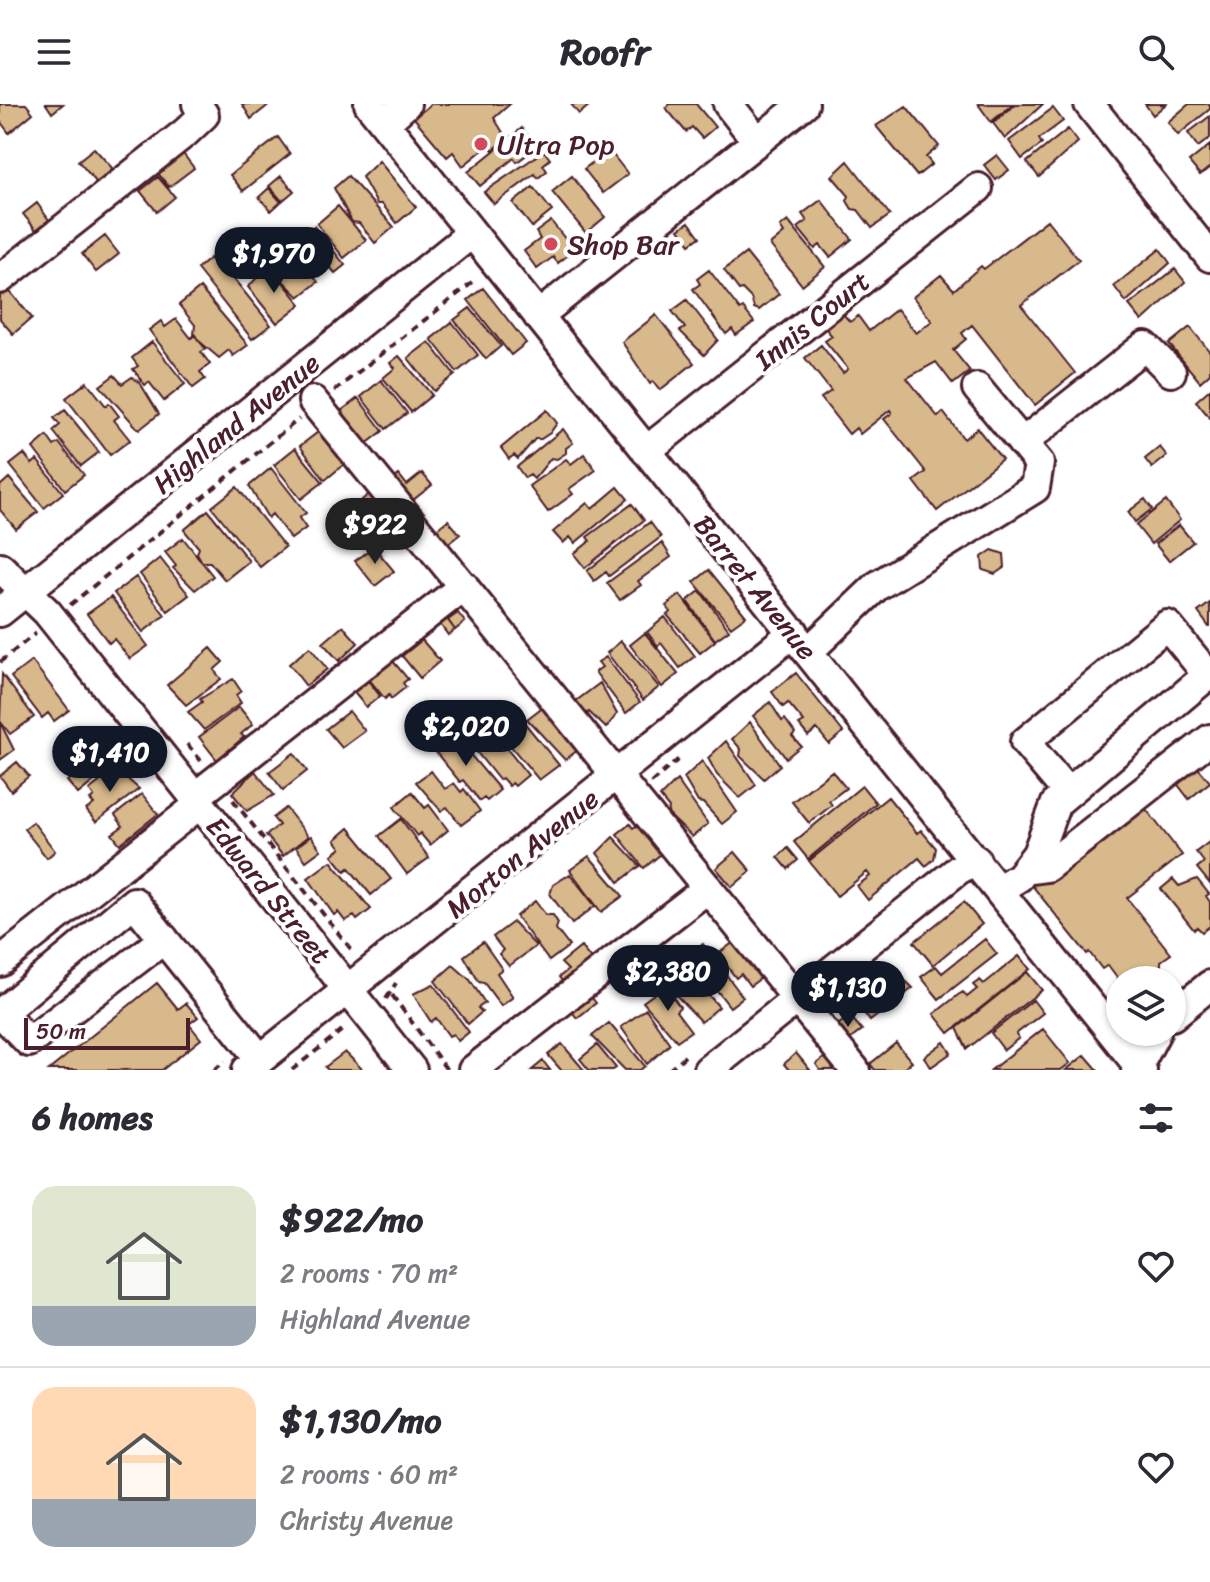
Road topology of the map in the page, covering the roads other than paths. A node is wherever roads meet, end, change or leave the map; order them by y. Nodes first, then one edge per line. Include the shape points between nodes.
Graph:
1 (197, 104) edge
2 (406, 104) edge
3 (728, 104) edge
4 (804, 104) edge
5 (1089, 104) edge
6 (377, 114) edge
7 (757, 141) junction
8 (978, 188) dead end
9 (472, 233) junction
10 (1209, 255) edge
11 (0, 279) edge
12 (538, 316) junction
13 (1171, 372) dead end
14 (977, 388) dead end
15 (315, 403) road end
16 (1022, 443) junction
17 (646, 451) junction
18 (0, 567) edge
19 (464, 586) junction
20 (25, 592) junction
21 (0, 612) edge
22 (802, 642) junction
23 (1210, 739) edge
24 (618, 775) junction
25 (1068, 793) junction
26 (204, 794) junction
27 (976, 860) junction
28 (1025, 870) junction
29 (708, 888) junction
30 (998, 890) junction
31 (164, 939) junction
32 (0, 962) edge
33 (1210, 985) edge
34 (348, 990) junction
35 (796, 998) junction
36 (1186, 1005) edge
37 (1149, 1046) edge
38 (254, 1064) edge
39 (1139, 1068) edge
40 (412, 1070) edge
41 (473, 1070) edge
42 (708, 1070) edge
43 (855, 1070) edge

1 - 11 street via 204,115 186,132
2 - 6 street
3 - 7 street
4 - 7 street
5 - 10 street
6 - 9 street, Barret Avenue
7 - 12 street
8 - 17 street, Innis Court
9 - 12 street, Barret Avenue
9 - 20 street, Highland Avenue
12 - 17 street, Barret Avenue
13 - 16 street via 1145,346
14 - 16 street, Morton Avenue
15 - 19 street
16 - 22 street, Morton Avenue via 1039,463 1035,488 877,586
17 - 22 street, Barret Avenue
18 - 20 street, Edward Street
19 - 24 street
19 - 26 street
20 - 21 street, Highland Avenue
20 - 26 street, Edward Street via 69,614
22 - 24 street, Morton Avenue
22 - 27 street, Barret Avenue
23 - 28 street via 1047,867
24 - 29 street
24 - 34 street, Morton Avenue
25 - 25 street via 1208,675 1167,625 1025,742
25 - 28 street via 1056,803 1037,854
26 - 32 street
26 - 34 street, Edward Street
27 - 30 street, Barret Avenue
27 - 35 street
28 - 30 street
29 - 35 street
29 - 41 street
30 - 39 street, Barret Avenue
31 - 31 street via 134,902 1,1013 29,1042
31 - 38 street
33 - 36 street
34 - 38 street, Morton Avenue
34 - 40 street, Edward Street
35 - 42 street
35 - 43 street
37 - 39 street

